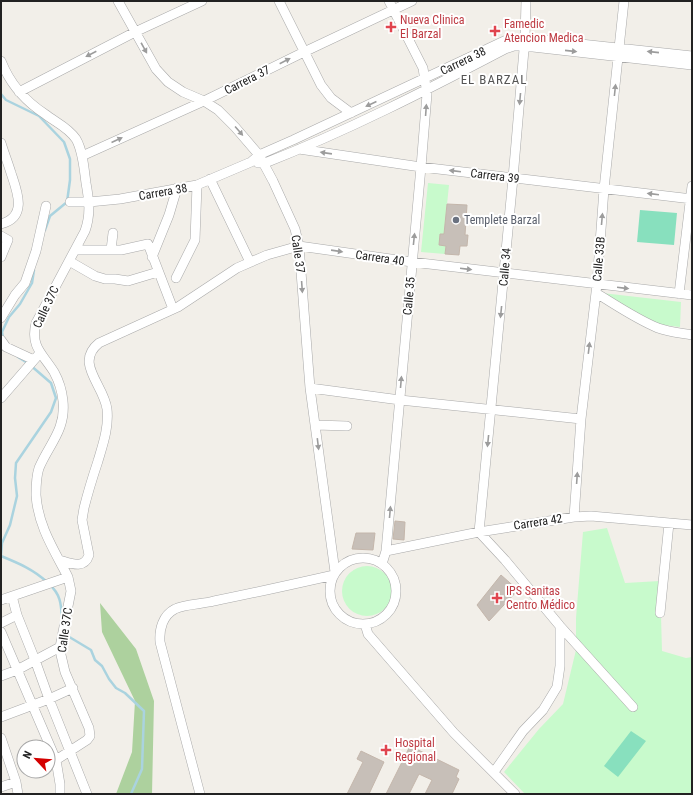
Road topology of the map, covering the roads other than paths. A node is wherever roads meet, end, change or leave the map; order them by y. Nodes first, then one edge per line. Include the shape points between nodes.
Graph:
1 (118, 1) edge
2 (202, 1) edge
3 (279, 1) edge
4 (390, 1) edge
5 (412, 1) edge
6 (526, 1) edge
7 (624, 1) edge
8 (394, 10) junction
9 (135, 32) junction
10 (525, 42) junction
11 (304, 52) junction
12 (619, 52) junction
13 (692, 56) edge
14 (1, 61) edge
15 (692, 65) edge
16 (425, 79) junction
17 (426, 91) junction
18 (19, 92) junction
19 (204, 101) junction
20 (351, 113) junction
21 (293, 140) junction
22 (1, 143) edge
23 (298, 149) junction
24 (259, 154) junction
25 (82, 156) junction
26 (251, 162) junction
27 (265, 163) junction
28 (421, 167) junction
29 (513, 178) junction
30 (210, 180) junction
31 (197, 185) junction
32 (692, 186) edge
33 (177, 188) junction
34 (604, 189) junction
35 (691, 199) edge
36 (70, 202) dead end
37 (89, 202) junction
38 (46, 206) dead end
39 (1, 224) edge
40 (113, 233) dead end
41 (4, 238) edge
42 (298, 246) junction
43 (74, 250) junction
44 (111, 250) junction
45 (152, 256) junction
46 (1, 257) edge
47 (69, 261) junction
48 (250, 262) junction
49 (412, 262) junction
50 (158, 272) junction
51 (504, 273) junction
52 (176, 278) dead end
53 (596, 289) junction
54 (679, 294) junction
55 (692, 295) edge
56 (173, 309) junction
57 (1, 318) edge
58 (692, 335) edge
59 (1, 340) edge
60 (35, 358) junction
61 (310, 388) junction
62 (1, 398) edge
63 (400, 400) junction
64 (491, 410) junction
65 (581, 419) junction
66 (316, 425) junction
67 (347, 426) dead end
68 (574, 517) junction
69 (669, 522) junction
70 (692, 525) edge
71 (479, 532) junction
72 (386, 551) junction
73 (59, 560) junction
74 (382, 564) junction
75 (334, 574) junction
76 (68, 577) junction
77 (12, 596) junction
78 (1, 600) edge
79 (660, 613) dead end
80 (17, 615) junction
81 (1, 623) edge
82 (366, 624) junction
83 (560, 626) junction
84 (1, 632) edge
85 (60, 647) junction
86 (35, 660) junction
87 (17, 670) junction
88 (1, 676) edge
89 (73, 688) junction
90 (49, 699) junction
91 (33, 706) junction
92 (633, 707) dead end
93 (1, 717) edge
94 (47, 739) edge
95 (2, 744) edge
96 (69, 751) junction
97 (56, 760) joint
98 (494, 772) junction
99 (16, 782) junction
100 (1, 786) edge
101 (18, 794) edge
102 (60, 794) edge
103 (87, 794) edge
104 (200, 794) edge
105 (515, 794) edge

1 - 9 street, Calle 37
2 - 9 street
3 - 11 street
4 - 8 street, Calle 35
5 - 8 street, Carrera 37
6 - 10 street, Calle 34
7 - 12 street, Calle 33B
8 - 11 street, Carrera 37
8 - 16 street, Calle 35 via 423,68
9 -> 18 street
9 -> 19 street, Calle 37 via 156,69 168,82
10 - 12 street, Carrera 38
10 - 16 street, Carrera 38 via 513,38 504,41
10 - 17 street, Carrera 38 via 505,49
10 -> 29 street, Calle 34
19 -> 11 street, Carrera 37
11 - 20 street via 326,92
13 -> 12 street, Carrera 38
12 - 15 street, Carrera 38
34 -> 12 street, Calle 33B
14 - 18 street, Calle 37C
16 - 17 street, Calle 35
16 -> 20 street, Carrera 38
17 - 23 street, Carrera 38
28 -> 17 street, Calle 35
18 - 25 street, Calle 37C via 36,108 70,132
19 -> 24 street, Calle 37 via 218,110
25 -> 19 street, Carrera 37
20 - 21 street, Carrera 38
21 - 23 street
21 - 24 street, Carrera 38
22 - 39 street via 19,198 13,218
23 - 27 street, Carrera 38
28 -> 23 street, Carrera 39
24 - 26 street, Carrera 38
24 - 27 street, Calle 37
25 - 37 street, Calle 37C
26 - 27 street, Carrera 38
26 - 30 street, Carrera 38
27 - 42 street, Calle 37 via 295,229
29 -> 28 street, Carrera 39
49 -> 28 street, Calle 35
29 - 34 street, Carrera 39
29 - 51 street, Calle 34
30 - 31 street, Carrera 38
30 - 48 street
31 - 33 street, Carrera 38
31 - 52 street via 195,240
32 - 35 street
33 - 37 street, Carrera 38
33 - 45 street
35 -> 34 street, Carrera 39
53 -> 34 street, Calle 33B
35 - 54 street
36 - 37 street, Carrera 38
37 - 43 street, Calle 37C via 87,224
38 - 57 street via 36,251 25,283
40 - 44 street
41 - 46 street
42 - 48 street, Carrera 40
42 -> 49 street, Carrera 40
42 -> 61 street, Calle 37
43 - 44 street
43 - 47 street, Calle 37C
44 - 45 street via 148,244
45 - 50 street
47 - 50 street via 104,279 128,280
47 - 60 street, Calle 37C via 36,324
48 - 56 street, Carrera 40
49 -> 51 street, Carrera 40
63 -> 49 street, Calle 35
50 - 56 street
51 - 53 street, Carrera 40
51 -> 64 street, Calle 34
53 -> 54 street, Carrera 40
53 - 58 street via 639,318 659,328
65 -> 53 street, Calle 33B
54 - 55 street, Carrera 40
56 - 73 street, Carrera 40 via 102,341 92,348 89,354 89,366 105,397 108,423 82,520 90,555 86,562 79,565
59 - 60 street via 6,346
60 - 62 street
60 - 73 street, Calle 37C via 54,372 63,395 62,422 39,469 36,489 42,526
61 - 63 street
61 - 66 street, Calle 37
63 - 64 street
72 -> 63 street, Calle 35
64 - 65 street
64 -> 71 street, Calle 34
68 -> 65 street, Calle 33B
66 - 67 street
66 -> 75 street, Calle 37
68 - 69 street, Carrera 42
68 - 71 street, Carrera 42
69 - 70 street, Carrera 42
69 - 79 street
71 - 72 street, Carrera 42
71 - 83 street
72 - 74 street, Calle 35
73 - 76 street, Calle 37C
74 - 75 street via 374,559 358,558 340,566
74 - 82 street via 390,571 394,580 396,597 385,615
75 - 82 street via 330,596 337,611 350,621
75 - 104 street via 181,607 168,614 162,623 160,642
76 - 77 street
76 - 85 street, Calle 37C via 71,591
77 - 78 street
77 - 80 street
80 - 81 street
80 - 86 street
82 - 98 street via 368,634 454,733
83 - 92 street
83 - 98 street via 557,687 543,710 523,732
84 - 87 street
85 - 86 street
85 - 89 street, Calle 37C via 63,665
86 - 87 street
86 - 90 street
87 - 88 street
87 - 91 street
89 - 90 street
89 - 96 street, Calle 37C via 90,736
90 - 91 street
90 - 96 street
91 - 93 street
91 - 94 street
95 - 99 street
96 - 97 street
96 - 103 street
97 - 102 street
98 - 105 street
99 - 100 street
99 - 101 street

